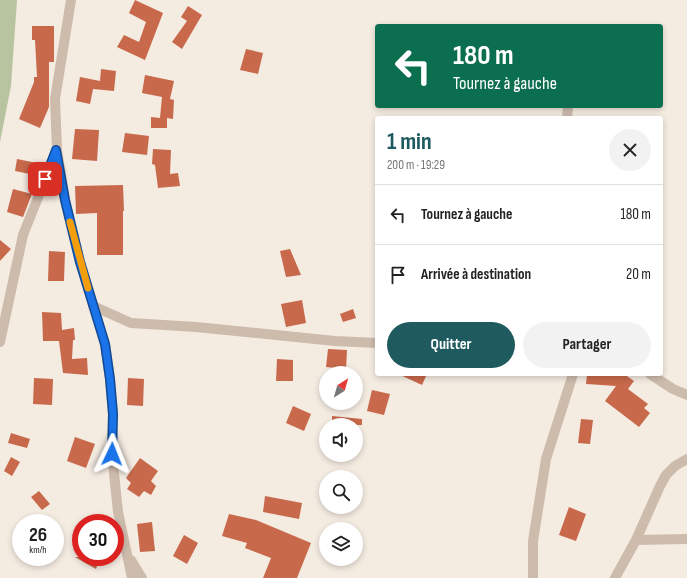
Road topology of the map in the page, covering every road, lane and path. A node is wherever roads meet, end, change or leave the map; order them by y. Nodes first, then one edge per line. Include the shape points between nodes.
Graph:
1 (71, 0) edge
2 (56, 150) junction
3 (93, 306) junction
4 (0, 342) edge
5 (375, 343) edge
6 (568, 376) edge
7 (653, 376) edge
8 (687, 395) edge
9 (687, 459) edge
10 (687, 539) edge
11 (636, 540) junction
12 (127, 553) junction
13 (132, 578) edge
14 (142, 578) edge
15 (533, 578) edge
16 (615, 578) edge

1 - 2 street via 55,99
2 - 3 street via 65,200
2 - 4 street via 23,235
3 - 5 street via 132,323
3 - 12 street via 105,344 110,379 113,414 112,454 118,512
6 - 15 street via 543,473 533,541
7 - 8 street via 672,389
9 - 11 street via 666,475
10 - 11 street
11 - 16 street
12 - 13 street
12 - 14 street

